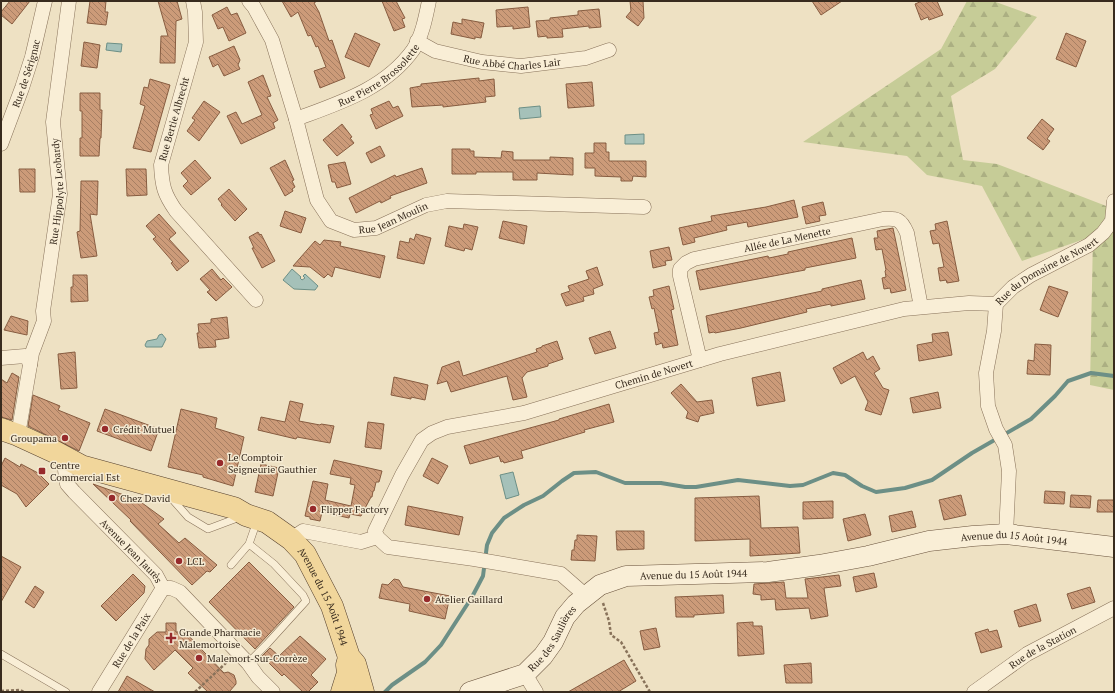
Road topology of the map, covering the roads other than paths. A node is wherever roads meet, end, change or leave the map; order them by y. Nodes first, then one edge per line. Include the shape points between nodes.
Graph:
1 (45, 1) edge
2 (69, 1) edge
3 (192, 1) edge
4 (249, 1) edge
5 (430, 1) edge
6 (417, 41) junction
7 (609, 50) dead end
8 (296, 119) junction
9 (1, 144) edge
10 (1114, 201) edge
11 (644, 207) dead end
12 (256, 300) dead end
13 (996, 304) junction
14 (921, 307) junction
15 (43, 311) junction
16 (5, 357) edge
17 (700, 360) junction
18 (30, 365) junction
19 (7, 434) edge
20 (75, 470) junction
21 (252, 517) junction
22 (1006, 534) junction
23 (377, 538) junction
24 (291, 539) junction
25 (249, 544) junction
26 (1114, 547) edge
27 (231, 566) dead end
28 (163, 588) junction
29 (593, 590) junction
30 (1114, 608) edge
31 (1, 654) edge
32 (349, 657) junction
33 (248, 663) junction
34 (525, 674) junction
35 (66, 692) edge
36 (99, 692) edge
37 (273, 692) edge
38 (342, 692) edge
39 (363, 692) edge
40 (470, 692) edge
41 (536, 692) edge
42 (974, 692) edge

1 - 9 street, Rue de Sérignac via 32,57
2 - 15 street, Rue Hippolyte Leobardy via 53,122 60,194
3 - 12 street, Rue Bertie Albrecht via 196,12 196,42 161,165 162,181 167,198 176,210
4 - 8 street, Rue Jean Moulin via 272,40
5 - 6 street, Rue Pierre Brossolette
6 - 7 street, Rue Abbé Charles Lair via 442,53 482,62 521,66 586,58
6 - 8 street, Rue Pierre Brossolette via 395,69 375,86 352,98
8 - 11 street, Rue Jean Moulin via 316,200 331,221 354,230 376,228 426,206 447,201
10 - 13 street, Rue du Domaine de Novert via 1112,220 1103,234 1089,245 1031,275 1013,287
13 - 14 street, Chemin de Novert via 969,302
13 - 22 street, Rue du Domaine de Novert via 986,373 988,406 1005,445 1009,471
14 - 17 street, Chemin de Novert via 904,309
14 - 17 street, Allée de La Menette via 907,232 903,223 895,219 883,219 694,259 686,262 680,269 680,276
15 - 16 street, Rue Hippolyte Leobardy via 37,318 29,345
15 - 18 street, Rue Hippolyte Leobardy via 44,321
16 - 18 street, Rue Hippolyte Leobardy via 24,356
17 - 23 street, Chemin de Novert via 524,413 448,427 432,433 422,440 402,474 375,532
18 - 19 street, Rue Hippolyte Leobardy
19 - 20 main road via 45,457
19 - 20 main road via 55,452
20 - 21 main road, Avenue du 15 Août 1944 via 234,508
20 - 21 main road, Avenue du 15 Août 1944 via 97,481 110,482 232,515
20 - 28 street, Avenue Jean Jaurès via 67,484 156,575
21 - 24 main road, Avenue du 15 Août 1944 via 267,522
21 - 25 lane
22 - 26 main road, Avenue du 15 Août 1944
22 - 29 main road, Avenue du 15 Août 1944 via 929,541 868,556 768,572 626,576
23 - 24 street, Avenue du 15 Août 1944 via 360,542 303,531
23 - 29 street via 388,547 561,574
24 - 32 main road, Avenue du 15 Août 1944 via 305,554 323,587
25 - 27 lane
25 - 33 lane via 274,564 306,601
28 - 33 street, Avenue Jean Jaurès via 180,592
28 - 36 street, Rue de la Paix
29 - 34 main road, Rue des Saulières via 565,617 553,642
30 - 42 street, Rue de la Station via 1027,654
31 - 35 lane
32 - 38 main road, Avenue du 15 Août 1944 via 348,673
32 - 39 main road, Avenue du 15 Août 1944 via 355,664
33 - 37 street, Avenue Jean Jaurès
34 - 40 main road, Rue des Saulières
34 - 41 street

